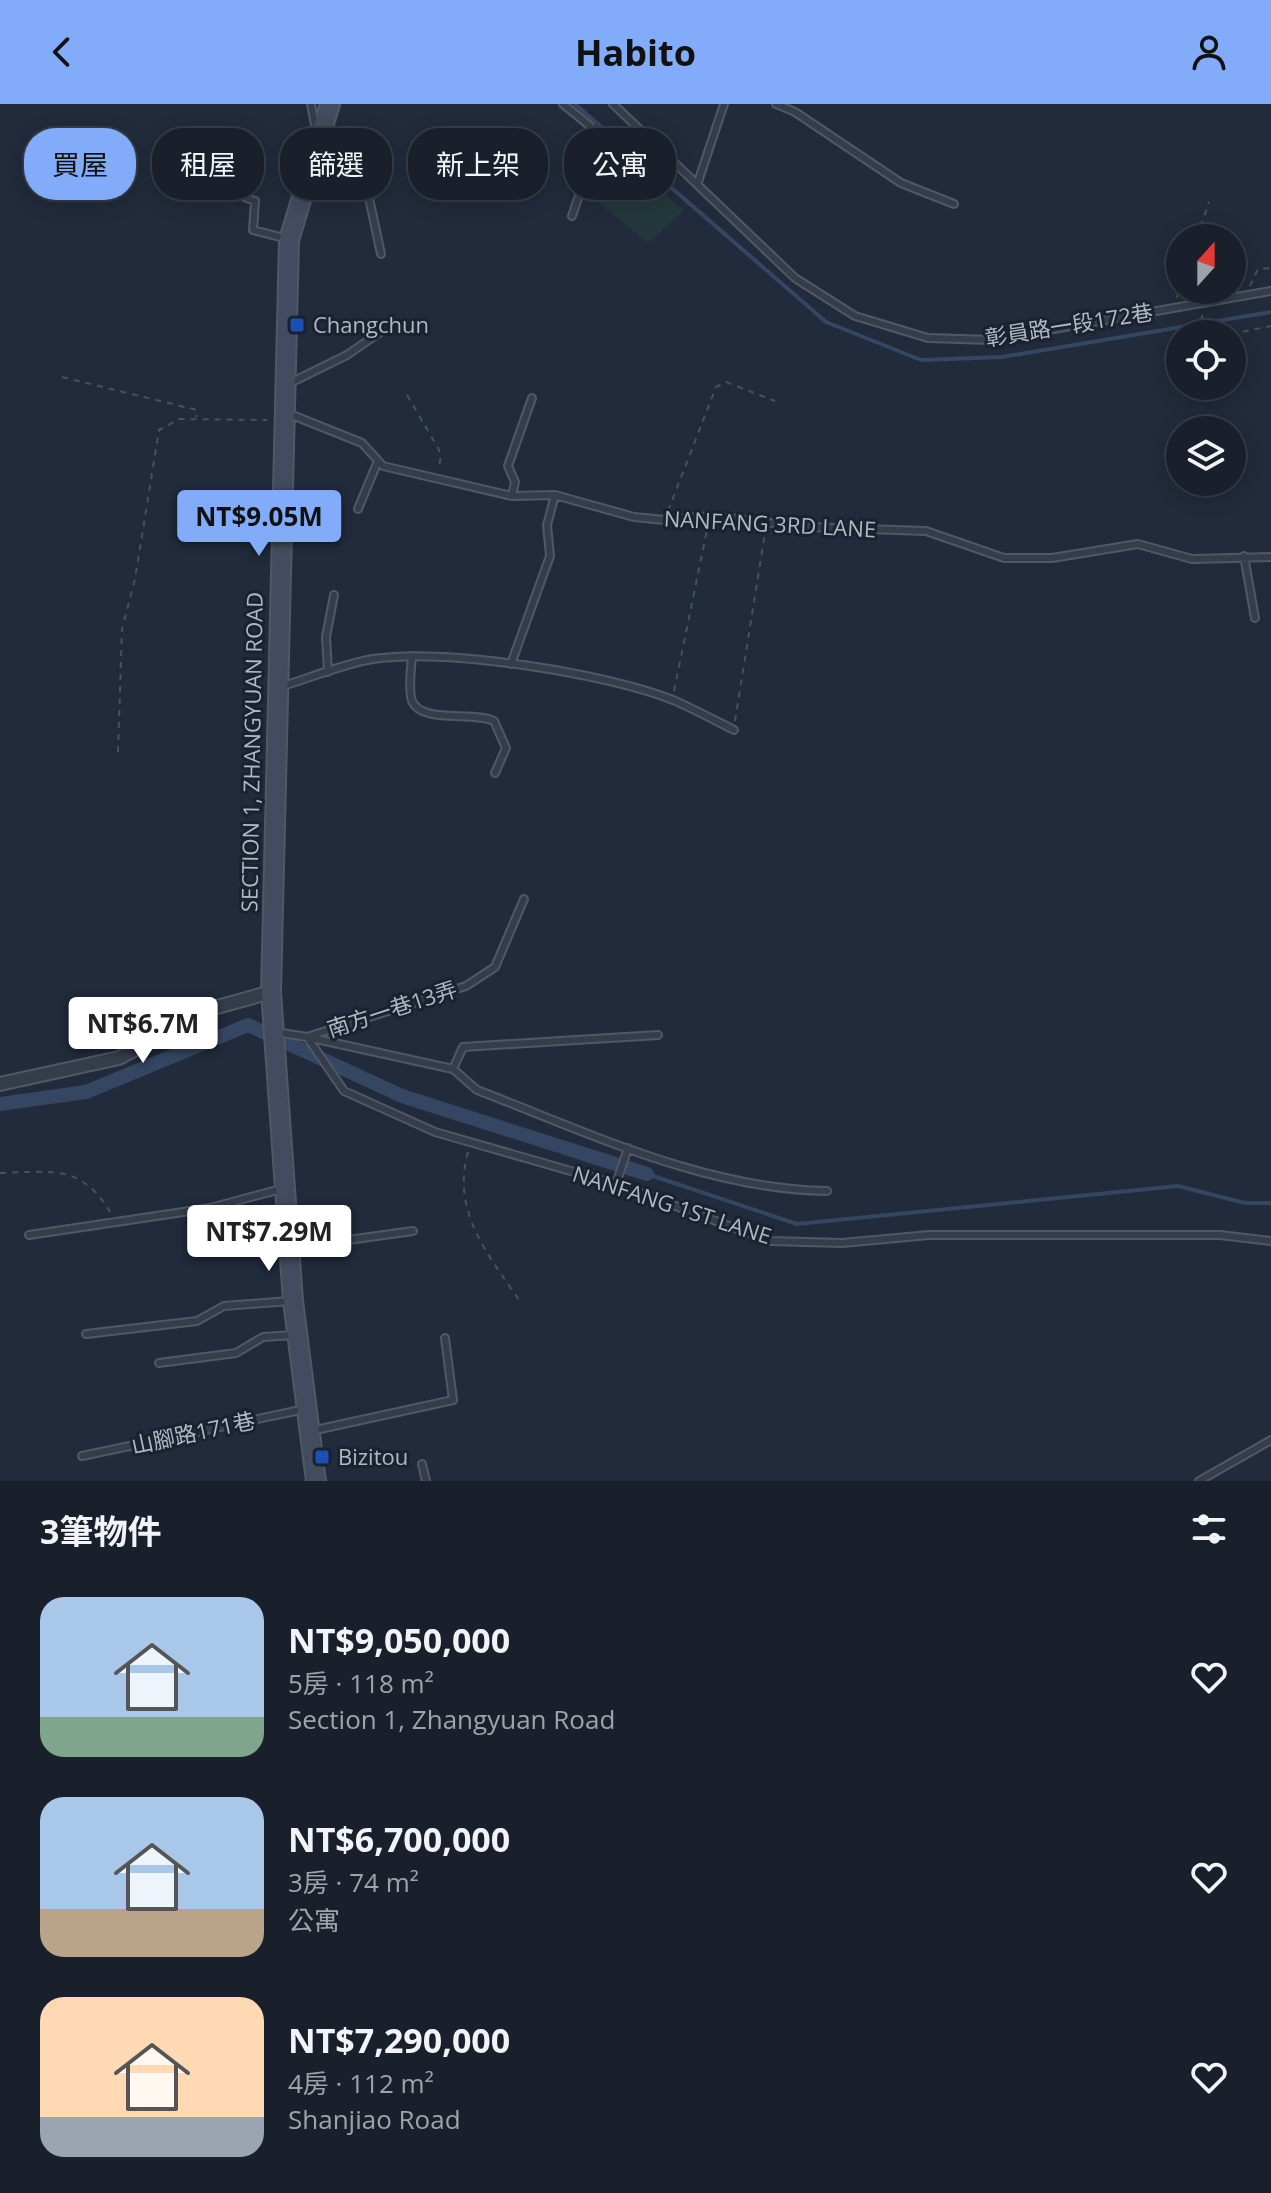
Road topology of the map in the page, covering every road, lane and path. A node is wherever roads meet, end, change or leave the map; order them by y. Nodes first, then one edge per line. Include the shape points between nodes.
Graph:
1 (311, 104) edge
2 (330, 104) edge
3 (563, 104) edge
4 (613, 104) edge
5 (724, 104) edge
6 (776, 104) edge
7 (315, 128) edge
8 (321, 128) edge
9 (698, 182) junction
10 (252, 200) edge
11 (300, 200) edge
12 (369, 200) edge
13 (1209, 202) dead end
14 (954, 204) dead end
15 (572, 216) dead end
16 (1202, 224) edge
17 (289, 240) junction
18 (381, 254) dead end
19 (1271, 268) edge
20 (1271, 291) edge
21 (1247, 295) joint
22 (1195, 304) edge
23 (1271, 326) edge
24 (1246, 331) edge
25 (379, 333) dead end
26 (62, 377) dead end
27 (284, 386) junction
28 (407, 395) dead end
29 (532, 398) dead end
30 (775, 401) dead end
31 (196, 418) junction
32 (284, 418) junction
33 (378, 461) junction
34 (436, 480) junction
35 (555, 495) junction
36 (512, 496) junction
37 (358, 509) dead end
38 (710, 516) junction
39 (665, 520) junction
40 (767, 523) junction
41 (1244, 556) junction
42 (1271, 557) edge
43 (334, 595) dead end
44 (1255, 618) dead end
45 (412, 656) junction
46 (511, 664) junction
47 (328, 672) junction
48 (277, 688) junction
49 (672, 700) junction
50 (734, 730) joint
51 (118, 752) dead end
52 (495, 773) dead end
53 (524, 899) dead end
54 (271, 992) junction
55 (273, 1028) junction
56 (658, 1035) dead end
57 (307, 1037) junction
58 (453, 1069) junction
59 (0, 1084) edge
60 (471, 1142) junction
61 (628, 1148) junction
62 (0, 1173) edge
63 (616, 1184) junction
64 (283, 1188) junction
65 (827, 1191) dead end
66 (117, 1223) junction
67 (413, 1231) dead end
68 (29, 1235) dead end
69 (1271, 1241) edge
70 (288, 1249) junction
71 (293, 1301) junction
72 (521, 1303) dead end
73 (86, 1334) dead end
74 (296, 1335) junction
75 (445, 1338) dead end
76 (159, 1363) dead end
77 (305, 1409) junction
78 (308, 1432) junction
79 (1271, 1440) edge
80 (82, 1456) dead end
81 (422, 1464) dead end
82 (316, 1481) edge
83 (426, 1481) edge
84 (1199, 1481) edge

1 - 7 lane
2 - 8 main road, SECTION 1, ZHANGYUAN ROAD
3 - 15 lane via 590,126 593,154
4 - 9 lane, 彰員路一段172巷
5 - 9 lane
6 - 14 lane via 901,183
9 - 22 lane, 彰員路一段172巷 via 795,278 855,316 928,338 991,340
10 - 17 lane via 253,230
11 - 17 main road, SECTION 1, ZHANGYUAN ROAD
12 - 18 lane
13 - 16 path
17 - 27 main road, SECTION 1, ZHANGYUAN ROAD
19 - 21 path via 1258,269
20 - 21 lane, 彰員路一段172巷
23 - 24 path
25 - 27 lane
26 - 31 path via 197,410
27 - 32 main road, SECTION 1, ZHANGYUAN ROAD
28 - 34 path via 441,455
29 - 36 lane via 508,466 515,482
30 - 39 path via 726,382 716,387
31 - 32 path
31 - 51 path via 179,419 159,430 122,629
32 - 33 lane, NANFANG 3RD LANE via 362,443
32 - 48 main road, SECTION 1, ZHANGYUAN ROAD
33 - 34 lane, NANFANG 3RD LANE
33 - 37 lane
34 - 36 lane, NANFANG 3RD LANE
35 - 36 lane, NANFANG 3RD LANE
35 - 39 lane, NANFANG 3RD LANE
35 - 46 lane via 547,525 550,556
38 - 39 lane, NANFANG 3RD LANE
38 - 40 lane, NANFANG 3RD LANE
38 - 49 path
40 - 41 lane, NANFANG 3RD LANE via 926,531 1004,558 1052,558 1138,544 1192,559
40 - 50 path
41 - 42 lane, NANFANG 3RD LANE
41 - 44 lane
43 - 47 lane via 326,637
45 - 46 lane
45 - 47 lane via 371,659
45 - 52 lane via 412,700 420,711 494,721 506,748
46 - 49 lane
47 - 48 lane
48 - 54 main road, SECTION 1, ZHANGYUAN ROAD
49 - 50 lane
53 - 57 lane, 南方一巷13弄 via 495,967 466,986
54 - 55 main road, SECTION 1, ZHANGYUAN ROAD
54 - 59 street via 210,1009 119,1058
55 - 57 lane, NANFANG 1ST LANE
55 - 64 main road, SECTION 1, ZHANGYUAN ROAD
56 - 58 lane via 463,1047
57 - 58 lane, NANFANG 1ST LANE
57 - 60 lane, NANFANG 1ST LANE via 344,1091 435,1132
58 - 61 lane, NANFANG 1ST LANE via 477,1090
60 - 63 lane, NANFANG 1ST LANE
60 - 72 path via 462,1177 472,1225
61 - 63 lane
61 - 65 lane, NANFANG 1ST LANE via 756,1186
62 - 66 path via 46,1169 73,1177 99,1193
63 - 69 lane, NANFANG 1ST LANE via 770,1241 1189,1235
64 - 66 lane via 210,1208
64 - 70 main road, SECTION 1, ZHANGYUAN ROAD
66 - 68 lane
67 - 70 lane
70 - 71 main road, SECTION 1, ZHANGYUAN ROAD
71 - 73 lane via 224,1306 197,1321
71 - 74 main road, SECTION 1, ZHANGYUAN ROAD
74 - 76 lane via 263,1337 236,1353
74 - 77 main road, SECTION 1, ZHANGYUAN ROAD
75 - 78 lane via 453,1400
77 - 78 main road, SECTION 1, ZHANGYUAN ROAD
77 - 80 lane, 山腳路171巷
78 - 82 main road, SECTION 1, ZHANGYUAN ROAD
79 - 84 lane
81 - 83 lane

